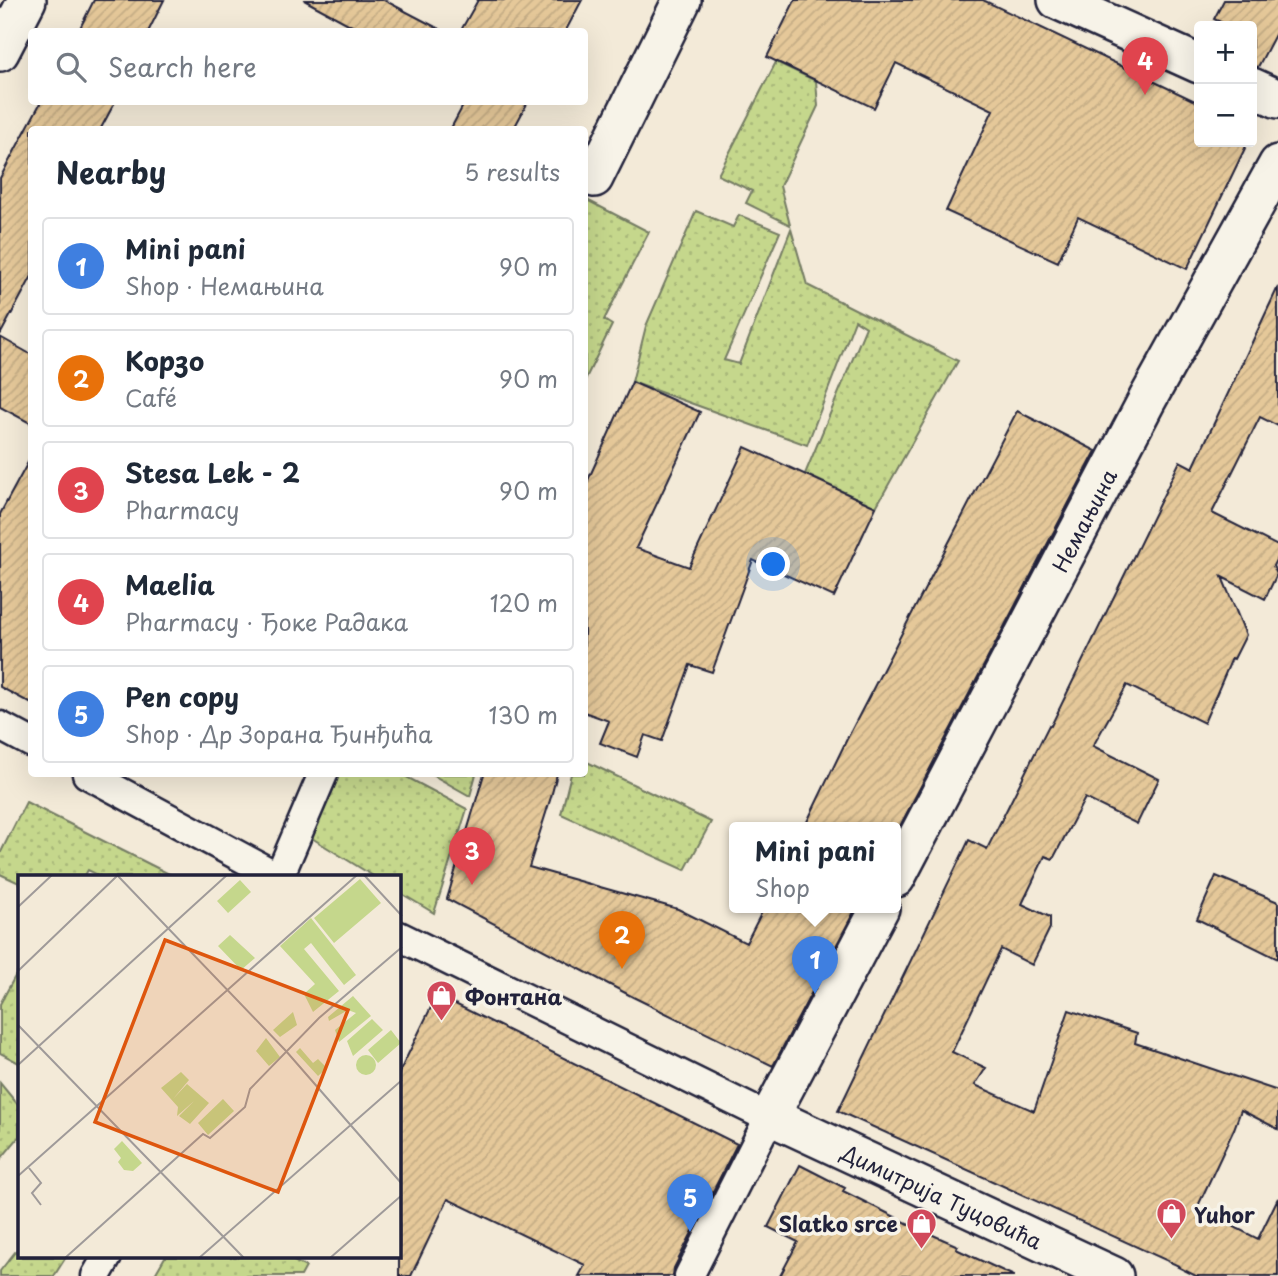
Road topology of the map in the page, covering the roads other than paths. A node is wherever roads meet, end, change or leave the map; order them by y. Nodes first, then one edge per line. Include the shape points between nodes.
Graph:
1 (27, 0) edge
2 (682, 0) edge
3 (1058, 0) edge
4 (0, 52) edge
5 (1194, 62) edge
6 (1257, 89) edge
7 (1278, 99) edge
8 (1278, 164) edge
9 (589, 178) edge
10 (0, 726) edge
11 (28, 741) edge
12 (93, 777) edge
13 (322, 777) edge
14 (901, 867) edge
15 (275, 875) edge
16 (280, 875) edge
17 (877, 913) edge
18 (401, 937) edge
19 (771, 1116) junction
20 (106, 1258) edge
21 (96, 1276) edge
22 (689, 1276) edge
23 (1114, 1276) edge

1 - 4 street
2 - 9 street
3 - 5 street
6 - 7 street
8 - 14 street, Немањина via 1147,400
10 - 11 street
12 - 15 street
13 - 16 street
17 - 19 street
18 - 19 street
19 - 22 street
19 - 23 street, Димитрија Туцовића
20 - 21 street

